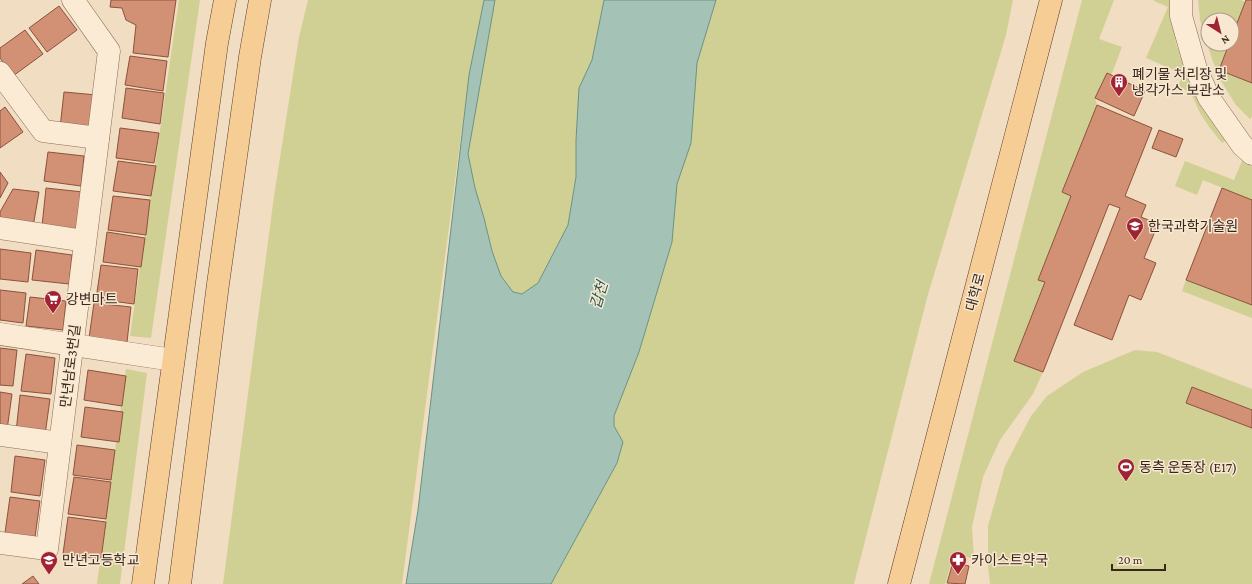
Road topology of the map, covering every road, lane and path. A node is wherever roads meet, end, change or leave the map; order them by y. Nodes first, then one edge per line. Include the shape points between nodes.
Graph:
1 (73, 0) edge
2 (225, 0) edge
3 (260, 0) edge
4 (1180, 0) edge
5 (1050, 2) edge
6 (0, 73) edge
7 (98, 138) junction
8 (1252, 154) edge
9 (0, 228) edge
10 (85, 241) junction
11 (0, 334) edge
12 (72, 346) junction
13 (174, 360) junction
14 (0, 435) edge
15 (60, 443) junction
16 (0, 543) edge
17 (143, 584) edge
18 (180, 584) edge
19 (899, 584) edge

1 - 7 street, 만년남로3번길 via 109,51
2 - 13 main road
3 - 18 main road via 217,292
4 - 8 street via 1181,16 1196,69 1209,98 1242,145
5 - 19 main road, 대학로
6 - 7 street via 43,131
7 - 10 street, 만년남로3번길
9 - 10 street
10 - 12 street, 만년남로3번길
11 - 12 street
12 - 13 street
12 - 15 street, 만년남로3번길
13 - 17 main road
14 - 15 street
15 - 16 street, 만년남로3번길 via 47,549

